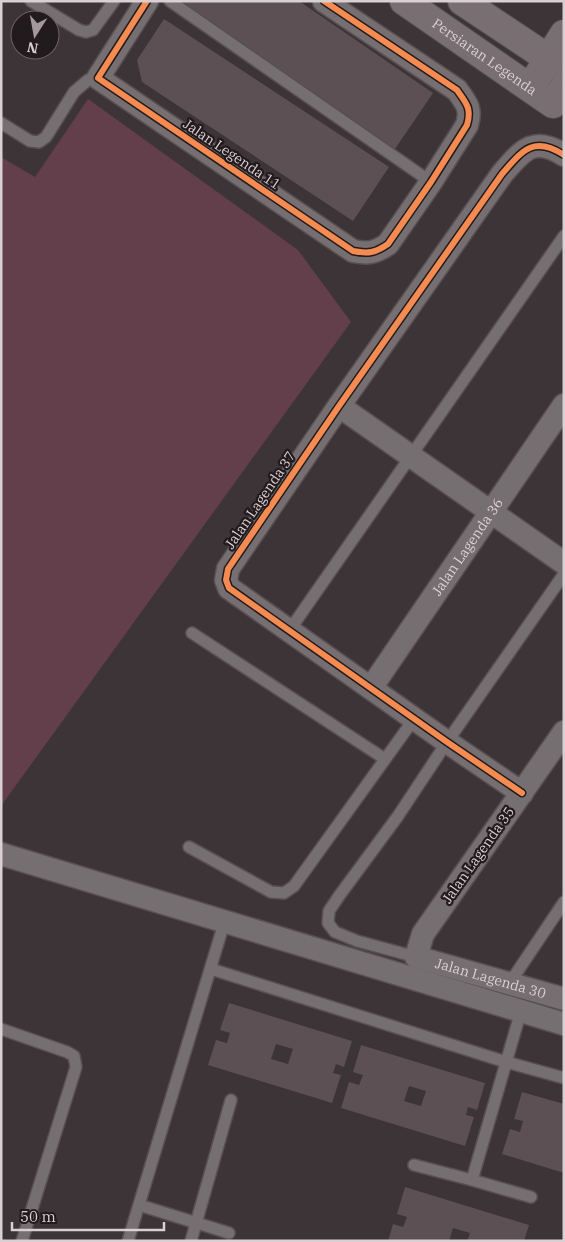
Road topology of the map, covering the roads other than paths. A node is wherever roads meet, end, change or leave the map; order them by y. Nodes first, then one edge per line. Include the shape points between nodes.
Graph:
1 (31, 1) edge
2 (114, 1) edge
3 (170, 1) edge
4 (324, 1) edge
5 (404, 1) edge
6 (462, 1) edge
7 (144, 2) edge
8 (564, 34) edge
9 (556, 64) edge
10 (98, 78) junction
11 (530, 88) junction
12 (560, 101) edge
13 (1, 123) edge
14 (564, 155) edge
15 (431, 182) junction
16 (564, 236) edge
17 (339, 406) junction
18 (564, 406) edge
19 (411, 456) junction
20 (491, 512) junction
21 (564, 563) edge
22 (564, 574) edge
23 (289, 631) junction
24 (192, 633) dead end
25 (371, 688) junction
26 (414, 719) junction
27 (564, 732) edge
28 (447, 742) junction
29 (385, 759) junction
30 (522, 793) junction
31 (189, 847) dead end
32 (1, 854) edge
33 (564, 902) edge
34 (225, 920) junction
35 (416, 957) junction
36 (211, 969) junction
37 (509, 984) junction
38 (564, 999) edge
39 (521, 1011) junction
40 (564, 1024) edge
41 (1, 1030) edge
42 (506, 1062) junction
43 (564, 1078) edge
44 (230, 1100) dead end
45 (414, 1165) dead end
46 (472, 1180) junction
47 (531, 1197) dead end
48 (139, 1204) junction
49 (196, 1222) junction
50 (229, 1233) dead end
51 (22, 1241) edge
52 (128, 1241) edge
53 (191, 1241) edge

1 - 2 lane via 86,32 93,30
3 - 15 lane
4 - 15 street via 457,90 468,106 467,125
5 - 11 street, Persiaran Legenda
6 - 9 street
7 - 10 street
8 - 9 street
9 - 11 street
10 - 13 lane via 88,80 74,92 46,137 39,142 30,141
10 - 15 street, Jalan Legenda 11 via 353,251 371,253 388,244
11 - 12 street, Persiaran Legenda
14 - 17 street, Jalan Lagenda 37 via 547,146 528,148 519,154
16 - 19 lane
17 - 19 street
17 - 23 street, Jalan Lagenda 37 via 228,569 226,580 229,588
18 - 20 street, Jalan Lagenda 36
19 - 20 street
19 - 23 lane
20 - 21 street
20 - 25 street, Jalan Lagenda 36
22 - 28 lane
23 - 25 street, Jalan Lagenda 37
24 - 29 lane
25 - 26 street, Jalan Lagenda 37
26 - 28 street, Jalan Lagenda 37
26 - 29 lane
27 - 30 street, Jalan Lagenda 35
28 - 30 street, Jalan Lagenda 37
28 - 35 lane via 329,911 328,923 334,932
29 - 31 lane via 294,886 284,893 271,892
30 - 35 street, Jalan Lagenda 35 via 423,934
32 - 34 street
33 - 37 lane
34 - 36 lane
34 - 39 street
35 - 37 street, Jalan Lagenda 30
36 - 42 lane
36 - 48 lane
37 - 38 street, Jalan Lagenda 30
39 - 40 street
39 - 42 lane
41 - 51 lane via 67,1052 74,1056 76,1067
42 - 43 lane
42 - 46 lane
44 - 49 lane
45 - 46 lane
46 - 47 lane
48 - 49 lane
48 - 52 lane
49 - 50 lane
49 - 53 lane

